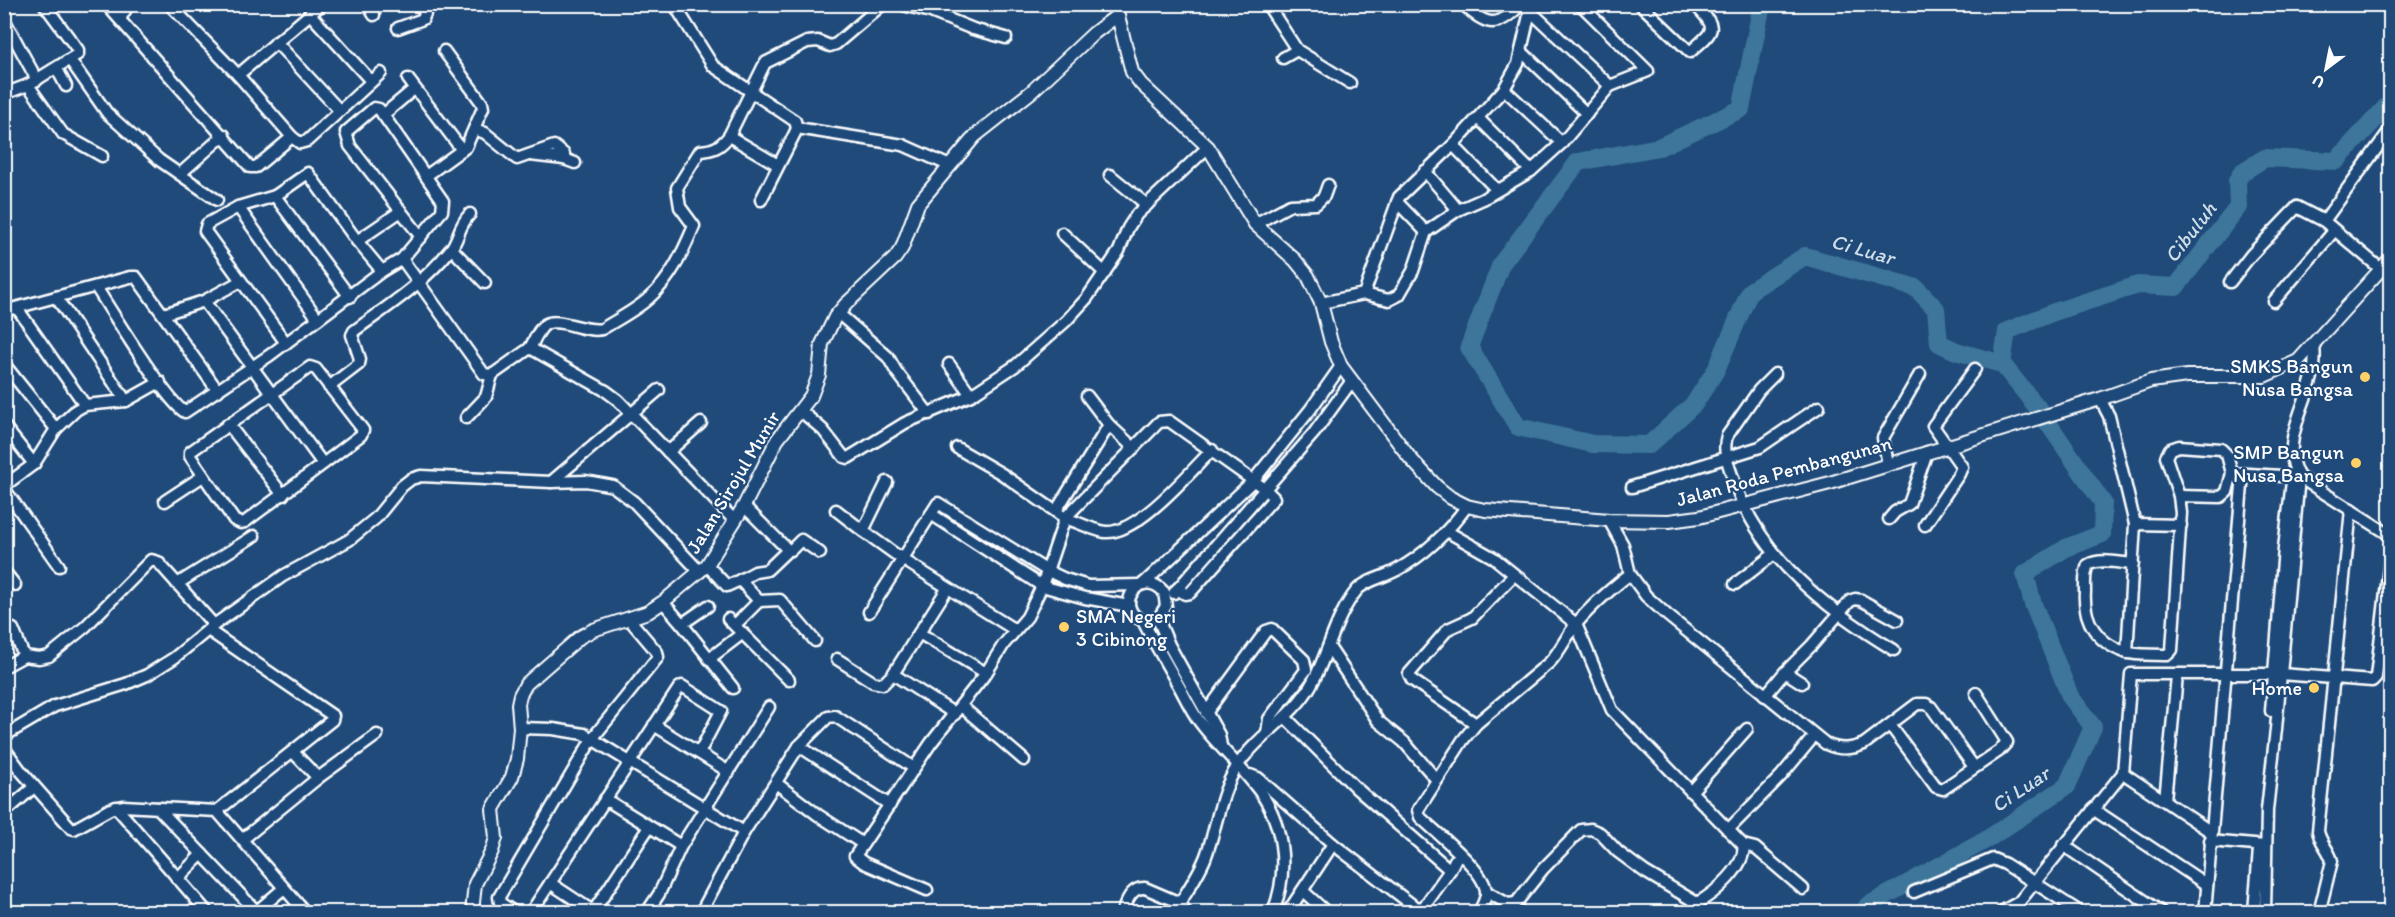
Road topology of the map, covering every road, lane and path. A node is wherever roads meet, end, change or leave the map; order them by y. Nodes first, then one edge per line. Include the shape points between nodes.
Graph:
1 (44, 4) edge
2 (106, 4) edge
3 (129, 4) edge
4 (169, 4) edge
5 (322, 4) edge
6 (368, 4) edge
7 (421, 4) edge
8 (674, 4) edge
9 (884, 4) edge
10 (899, 4) edge
11 (1267, 4) edge
12 (1463, 4) edge
13 (1580, 4) edge
14 (1640, 4) edge
15 (1694, 4) edge
16 (1528, 6) edge
17 (1116, 10) edge
18 (310, 14) junction
19 (374, 15) dead end
20 (4, 19) edge
21 (120, 19) junction
22 (398, 28) dead end
23 (1006, 38) dead end
24 (276, 42) junction
25 (1297, 50) junction
26 (444, 51) dead end
27 (1521, 51) junction
28 (1283, 58) dead end
29 (70, 60) junction
30 (57, 69) junction
31 (381, 73) dead end
32 (238, 75) junction
33 (371, 81) junction
34 (32, 82) junction
35 (1350, 83) dead end
36 (66, 86) dead end
37 (1610, 86) junction
38 (1504, 89) junction
39 (750, 90) junction
40 (4, 94) edge
41 (339, 110) junction
42 (1587, 114) junction
43 (383, 115) junction
44 (1478, 118) junction
45 (797, 128) junction
46 (2391, 130) edge
47 (480, 131) junction
48 (224, 135) junction
49 (729, 136) junction
50 (292, 137) junction
51 (1562, 143) junction
52 (1453, 145) junction
53 (1208, 147) junction
54 (462, 150) junction
55 (102, 156) dead end
56 (575, 163) dead end
57 (778, 165) junction
58 (948, 165) junction
59 (1425, 171) junction
60 (1531, 171) junction
61 (180, 174) junction
62 (1110, 175) dead end
63 (426, 176) junction
64 (1328, 185) dead end
65 (1497, 190) junction
66 (275, 196) junction
67 (217, 200) dead end
68 (761, 200) dead end
69 (1397, 201) junction
70 (1147, 205) junction
71 (238, 207) junction
72 (1458, 210) junction
73 (401, 211) junction
74 (470, 214) dead end
75 (2324, 221) junction
76 (1255, 224) junction
77 (2334, 231) junction
78 (1426, 232) junction
79 (1062, 233) dead end
80 (422, 237) junction
81 (357, 241) junction
82 (452, 249) junction
83 (2391, 259) edge
84 (2382, 270) junction
85 (411, 271) junction
86 (382, 272) junction
87 (1105, 273) junction
88 (241, 281) junction
89 (2230, 282) dead end
90 (485, 283) dead end
91 (96, 287) junction
92 (1364, 294) junction
93 (56, 297) junction
94 (350, 297) junction
95 (204, 301) junction
96 (2274, 301) dead end
97 (1321, 303) junction
98 (17, 308) junction
99 (4, 311) edge
100 (838, 313) junction
101 (164, 315) junction
102 (318, 319) junction
103 (286, 343) junction
104 (2314, 345) junction
105 (530, 348) junction
106 (949, 364) dead end
107 (5, 365) edge
108 (1341, 366) junction
109 (1975, 369) dead end
110 (259, 374) junction
111 (1775, 374) dead end
112 (1920, 374) dead end
113 (492, 375) junction
114 (160, 382) junction
115 (1351, 382) junction
116 (329, 387) junction
117 (659, 390) dead end
118 (218, 391) junction
119 (270, 393) junction
120 (971, 395) junction
121 (1088, 396) dead end
122 (2100, 399) junction
123 (126, 401) junction
124 (85, 405) junction
125 (1819, 407) dead end
126 (801, 411) junction
127 (632, 414) junction
128 (929, 414) junction
129 (466, 418) dead end
130 (701, 423) dead end
131 (228, 424) junction
132 (1109, 425) junction
133 (4, 426) edge
134 (56, 429) junction
135 (1945, 446) junction
136 (957, 448) dead end
137 (1134, 448) junction
138 (1212, 450) junction
139 (668, 452) junction
140 (1927, 452) junction
141 (1727, 459) junction
142 (34, 464) junction
143 (323, 464) junction
144 (1888, 464) junction
145 (2237, 474) junction
146 (2295, 475) junction
147 (202, 476) junction
148 (1253, 481) junction
149 (550, 482) junction
150 (887, 483) dead end
151 (1632, 487) dead end
152 (5, 489) edge
153 (1265, 489) junction
154 (283, 495) junction
155 (2179, 496) junction
156 (165, 501) dead end
157 (4, 504) edge
158 (744, 506) junction
159 (1467, 506) junction
160 (1743, 506) junction
161 (836, 510) dead end
162 (2351, 510) junction
163 (931, 514) junction
164 (1061, 514) junction
165 (1889, 519) dead end
166 (1609, 520) junction
167 (735, 521) junction
168 (2135, 524) junction
169 (1925, 525) dead end
170 (2181, 525) junction
171 (863, 531) junction
172 (1448, 532) junction
173 (2391, 535) edge
174 (254, 536) dead end
175 (788, 550) junction
176 (820, 553) dead end
177 (1774, 554) junction
178 (2391, 558) edge
179 (902, 559) junction
180 (2133, 564) junction
181 (60, 566) dead end
182 (704, 568) junction
183 (1046, 570) junction
184 (4, 572) edge
185 (1630, 574) junction
186 (1514, 575) junction
187 (740, 580) junction
188 (177, 584) junction
189 (1735, 584) dead end
190 (15, 585) dead end
191 (1142, 585) junction
192 (1042, 586) junction
193 (1088, 586) junction
194 (947, 589) junction
195 (1085, 598) junction
196 (2391, 599) edge
197 (759, 602) junction
198 (663, 603) junction
199 (708, 606) dead end
200 (1129, 606) junction
201 (1166, 606) junction
202 (2384, 609) junction
203 (868, 612) dead end
204 (1839, 613) junction
205 (629, 619) junction
206 (1158, 619) junction
207 (1898, 620) dead end
208 (1143, 621) junction
209 (682, 624) junction
210 (1576, 624) junction
211 (4, 625) edge
212 (735, 625) junction
213 (211, 627) junction
214 (1015, 630) junction
215 (919, 633) junction
216 (814, 641) dead end
217 (1169, 645) junction
218 (1329, 647) junction
219 (1894, 650) dead end
220 (1159, 651) junction
221 (2127, 653) junction
222 (24, 656) junction
223 (709, 659) junction
224 (837, 659) dead end
225 (4, 667) edge
226 (1785, 672) junction
227 (986, 673) junction
228 (893, 674) junction
229 (2277, 674) junction
230 (2224, 675) junction
231 (2177, 676) junction
232 (2333, 679) junction
233 (789, 680) dead end
234 (1802, 683) dead end
235 (733, 688) dead end
236 (1976, 693) dead end
237 (1765, 696) junction
238 (770, 707) dead end
239 (958, 710) junction
240 (1206, 713) junction
241 (1285, 717) junction
242 (654, 724) junction
243 (1476, 724) junction
244 (1890, 725) junction
245 (520, 728) junction
246 (1747, 729) dead end
247 (1267, 733) junction
248 (376, 735) dead end
249 (4, 736) edge
250 (592, 739) junction
251 (1810, 741) dead end
252 (799, 746) junction
253 (1221, 746) junction
254 (4, 748) edge
255 (293, 752) junction
256 (699, 753) junction
257 (1024, 760) dead end
258 (629, 762) junction
259 (1238, 765) junction
260 (1974, 767) junction
261 (914, 768) junction
262 (729, 772) junction
263 (2123, 773) junction
264 (1246, 774) junction
265 (318, 778) junction
266 (1436, 779) junction
267 (776, 783) junction
268 (34, 787) junction
269 (1691, 792) junction
270 (605, 800) junction
271 (2165, 800) junction
272 (890, 805) junction
273 (117, 807) junction
274 (158, 808) junction
275 (2093, 809) junction
276 (705, 810) junction
277 (217, 811) junction
278 (4, 813) edge
279 (650, 827) junction
280 (1728, 830) junction
281 (744, 832) junction
282 (2211, 836) junction
283 (243, 839) junction
284 (863, 844) junction
285 (1333, 844) junction
286 (1743, 845) junction
287 (2063, 845) junction
288 (681, 846) junction
289 (2262, 846) junction
290 (202, 854) junction
291 (177, 879) junction
292 (2033, 882) junction
293 (550, 883) junction
294 (2207, 885) junction
295 (284, 888) junction
296 (1803, 889) dead end
297 (927, 890) dead end
298 (1303, 891) junction
299 (1487, 892) junction
300 (1914, 892) dead end
301 (2321, 905) dead end
302 (1183, 908) edge
303 (1699, 908) edge
304 (2076, 911) edge
305 (207, 912) edge
306 (257, 912) edge
307 (305, 912) edge
308 (472, 912) edge
309 (514, 912) edge
310 (531, 912) edge
311 (594, 912) edge
312 (647, 912) edge
313 (701, 912) edge
314 (1122, 912) edge
315 (1273, 912) edge
316 (1288, 912) edge
317 (1326, 912) edge
318 (1479, 912) edge
319 (2001, 912) edge
320 (2161, 912) edge
321 (2205, 912) edge
322 (2254, 912) edge
323 (2265, 912) edge

1 - 29 street via 78,50
2 - 21 street
3 - 21 street
4 - 32 street
5 - 18 street
6 - 19 street
7 - 22 street via 423,19
8 - 39 street via 713,66
9 - 39 street via 836,44 807,42 768,60
10 - 23 street
11 - 25 street
12 - 16 street via 1481,18 1498,22
13 - 37 street via 1648,71
14 - 15 street via 1690,52 1712,29 1710,19
16 - 27 street
16 - 37 street
17 - 53 street, Jalan Roda Pembangunan via 1132,72
17 - 58 street, Jalan Sirojul Munir via 1031,92 975,136
18 - 24 street
18 - 33 street
20 - 34 street
21 - 48 street
24 - 32 street
24 - 41 street
25 - 28 street
25 - 35 street
26 - 47 street via 483,105
27 - 38 street via 1515,72
27 - 42 street
29 - 30 street
29 - 61 street via 107,113
30 - 34 street
30 - 36 street
31 - 33 street
32 - 50 street
33 - 41 street
34 - 40 street
34 - 55 street via 63,134
37 - 42 street
38 - 44 street
38 - 51 street
39 - 45 street via 795,121
39 - 49 street
41 - 50 street via 307,141 300,143
42 - 51 street
43 - 54 street via 411,84
43 - 63 street
43 - 73 street via 379,109 372,109 346,132 346,137
44 - 52 street
44 - 60 street
45 - 57 street
45 - 58 street via 903,146
46 - 75 street
47 - 54 street
47 - 56 street via 517,159 530,155
48 - 50 street via 253,168
48 - 61 street
49 - 57 street
49 - 105 street via 721,146 700,152 677,188 680,207 694,226 662,285 639,306 602,329 548,323
51 - 60 street
52 - 59 street
52 - 65 street
53 - 70 street
53 - 76 street, Jalan Roda Pembangunan
54 - 63 street
57 - 68 street
58 - 100 street, Jalan Sirojul Munir via 918,204 895,258
59 - 69 street
59 - 72 street
60 - 65 street
61 - 67 street
62 - 70 street
63 - 80 street via 445,204
64 - 76 street via 1316,204 1290,205
65 - 72 street
66 - 71 street
66 - 81 street via 308,174
66 - 94 street
69 - 78 street
69 - 92 street
70 - 87 street via 1128,228
71 - 88 street via 207,224 205,229
71 - 102 street
72 - 78 street
73 - 80 street
73 - 81 street
74 - 82 street via 461,223
75 - 77 street
75 - 89 street via 2295,208
76 - 97 street, Jalan Roda Pembangunan via 1302,268
77 - 84 street
77 - 96 street
78 - 92 street via 1413,272 1399,295 1389,300
79 - 87 street
80 - 85 street
81 - 86 street
82 - 85 street
82 - 90 street
83 - 84 street, Jalan Roda Pembangunan
84 - 104 street, Jalan Roda Pembangunan
85 - 86 street
85 - 113 street via 484,374
85 - 116 street via 354,331 359,364
86 - 94 street
87 - 120 street via 1066,321 1015,366
88 - 95 street
88 - 103 street
91 - 93 street
91 - 101 street via 136,277
91 - 114 street
92 - 97 street
93 - 98 street
93 - 123 street
94 - 102 street
95 - 101 street
95 - 110 street
97 - 108 street, Jalan Roda Pembangunan
98 - 99 street
98 - 124 street
100 - 126 street, Jalan Sirojul Munir via 822,344 817,384
100 - 128 street via 888,357
101 - 118 street
102 - 103 street
103 - 110 street
104 - 122 street, Jalan Roda Pembangunan via 2298,361 2264,376 2187,376 2142,384
104 - 146 street via 2313,375 2295,428
105 - 113 street
105 - 127 street via 606,391
106 - 120 street
107 - 134 street
108 - 115 street, Jalan Roda Pembangunan
108 - 148 street
109 - 135 street via 1933,426
110 - 118 street
110 - 119 street
111 - 141 street via 1727,436
112 - 144 street via 1883,438
113 - 129 street via 486,397
114 - 118 street via 185,412
114 - 123 street
115 - 153 street via 1314,433
115 - 159 street, Jalan Roda Pembangunan via 1437,488
116 - 119 street via 316,369 310,368
116 - 143 street via 363,430
117 - 127 street
119 - 131 street
119 - 143 street
120 - 128 street
121 - 132 street
122 - 135 street, Jalan Roda Pembangunan
122 - 168 street via 2109,416
123 - 124 street
124 - 134 street
125 - 141 street via 1767,443
126 - 128 street via 848,458 885,434
126 - 158 street, Jalan Sirojul Munir via 777,440
127 - 139 street
127 - 149 street
130 - 139 street
131 - 147 street via 190,452
131 - 154 street
132 - 137 street
132 - 164 street
133 - 142 street
134 - 142 street
135 - 140 street, Jalan Roda Pembangunan
135 - 169 street via 1961,470
136 - 164 street
137 - 138 street via 1159,422 1166,420
137 - 164 street
138 - 148 street
138 - 164 street via 1146,515 1118,530 1103,531
139 - 167 street
140 - 144 street, Jalan Roda Pembangunan
140 - 165 street via 1909,504
141 - 151 street
141 - 160 street
142 - 152 street
143 - 154 street
144 - 160 street, Jalan Roda Pembangunan
145 - 146 street
145 - 155 street via 2221,497
145 - 155 street via 2221,449 2173,447 2166,457
145 - 230 street
146 - 162 street
146 - 229 street
147 - 154 street via 234,520 241,523
147 - 156 street
148 - 153 street
148 - 191 street
149 - 182 street via 586,481 613,486
149 - 213 street via 421,476 411,479 376,518 349,540 283,576
150 - 171 street
152 - 157 street
152 - 181 street
153 - 201 street
155 - 170 street
158 - 167 street, Jalan Sirojul Munir
158 - 175 street
159 - 166 street, Jalan Roda Pembangunan
159 - 172 street
160 - 166 street, Jalan Roda Pembangunan via 1669,521
160 - 177 street
161 - 171 street
162 - 173 street
162 - 232 street
163 - 179 street
163 - 183 street via 937,504 942,504
163 - 192 street
164 - 183 street
166 - 185 street via 1623,545
167 - 182 street, Jalan Sirojul Munir
168 - 170 street
168 - 180 street
170 - 221 street via 2172,650 2167,655
171 - 179 street
172 - 186 street via 1494,558
172 - 218 street via 1398,570 1360,587 1342,612
174 - 188 street
175 - 176 street via 801,540
175 - 187 street via 767,570
177 - 189 street
177 - 204 street
178 - 202 street
179 - 194 street
179 - 203 street
180 - 221 street
180 - 221 street via 2091,562 2086,568 2086,617 2098,635
182 - 187 street via 727,586
182 - 198 street, Jalan Sirojul Munir
183 - 192 street
183 - 193 street
184 - 190 street
185 - 210 street
185 - 237 street via 1646,596
186 - 210 street
186 - 243 street via 1472,618 1448,629 1409,674 1412,680
187 - 197 street
188 - 213 street
188 - 222 street via 158,562 152,561 85,627 49,656
191 - 193 street
191 - 200 street via 1131,594
191 - 201 street via 1152,584 1161,589
192 - 195 street
192 - 214 street
193 - 195 street
194 - 214 street
194 - 215 street
195 - 200 street
196 - 202 street
197 - 212 street
197 - 216 street via 780,600
198 - 205 street, Jalan Sirojul Munir
198 - 209 street
199 - 209 street
200 - 208 street
201 - 206 street
202 - 232 street via 2374,680
204 - 207 street via 1855,599
204 - 219 street
204 - 226 street
205 - 245 street, Jalan Sirojul Munir via 580,637 536,674 520,695
205 - 250 street via 658,656
206 - 208 street
206 - 217 street
208 - 220 street
209 - 223 street
210 - 243 street via 1550,662
210 - 269 street via 1612,710
211 - 222 street via 13,629
212 - 223 street
212 - 233 street
213 - 249 street via 147,675 56,706
213 - 255 street via 332,713 332,720
214 - 227 street
215 - 227 street
215 - 228 street
217 - 220 street
217 - 240 street
218 - 241 street via 1309,689
218 - 266 street via 1378,721 1404,742
220 - 253 street via 1196,718
222 - 225 street
223 - 235 street
224 - 228 street via 878,684
226 - 234 street
226 - 237 street
227 - 239 street
228 - 239 street
229 - 230 street
229 - 232 street
229 - 289 street
230 - 231 street
230 - 282 street
231 - 263 street via 2131,674
231 - 271 street
232 - 301 street via 2318,831 2332,861
236 - 260 street via 2007,742
237 - 244 street via 1834,748 1855,748
238 - 262 street
239 - 257 street
239 - 261 street
240 - 247 street via 1266,631 1272,629 1304,660 1306,670 1269,719
240 - 253 street
241 - 247 street
241 - 285 street via 1356,788 1453,865 1420,909
242 - 256 street
242 - 256 street via 682,686 718,707 721,713
242 - 258 street
243 - 266 street
244 - 260 street via 1917,704 1929,705
244 - 260 street via 1938,789
245 - 250 street via 577,732
245 - 308 street, Jalan Sirojul Munir via 518,759 493,809 496,838 475,884
246 - 269 street
247 - 259 street
248 - 265 street
250 - 258 street
250 - 309 street via 499,897 500,903
251 - 280 street
252 - 261 street via 833,716
252 - 267 street
252 - 272 street
253 - 259 street
254 - 268 street
255 - 265 street
255 - 277 street
256 - 262 street
258 - 270 street
258 - 276 street
259 - 264 street
259 - 302 street via 1228,783 1206,858
261 - 272 street
262 - 276 street
263 - 271 street
263 - 275 street
264 - 285 street via 1258,778
264 - 315 street via 1266,800 1280,839 1282,875
265 - 283 street
266 - 299 street via 1418,814 1467,861
267 - 281 street
267 - 284 street
268 - 273 street via 74,829
268 - 278 street
269 - 280 street
270 - 279 street
270 - 293 street
271 - 282 street
272 - 284 street
273 - 274 street
273 - 291 street
274 - 277 street
274 - 290 street
275 - 287 street
275 - 294 street
276 - 281 street
276 - 288 street
277 - 283 street
279 - 288 street
279 - 311 street
280 - 286 street
281 - 313 street
282 - 289 street
282 - 294 street
283 - 295 street
284 - 297 street via 855,856 860,861
285 - 298 street
286 - 296 street via 1755,848
286 - 303 street via 1739,862
287 - 292 street
287 - 320 street
288 - 312 street
289 - 322 street
289 - 323 street
290 - 291 street
290 - 306 street
291 - 305 street
292 - 300 street via 1999,860 1988,859
292 - 304 street
292 - 319 street via 2019,902
293 - 310 street
293 - 311 street
294 - 321 street
295 - 306 street
295 - 307 street
298 - 316 street
298 - 317 street
299 - 303 street via 1508,904 1516,903 1543,869 1586,829 1600,833 1618,852
299 - 318 street
302 - 314 street via 1140,888 1130,895

